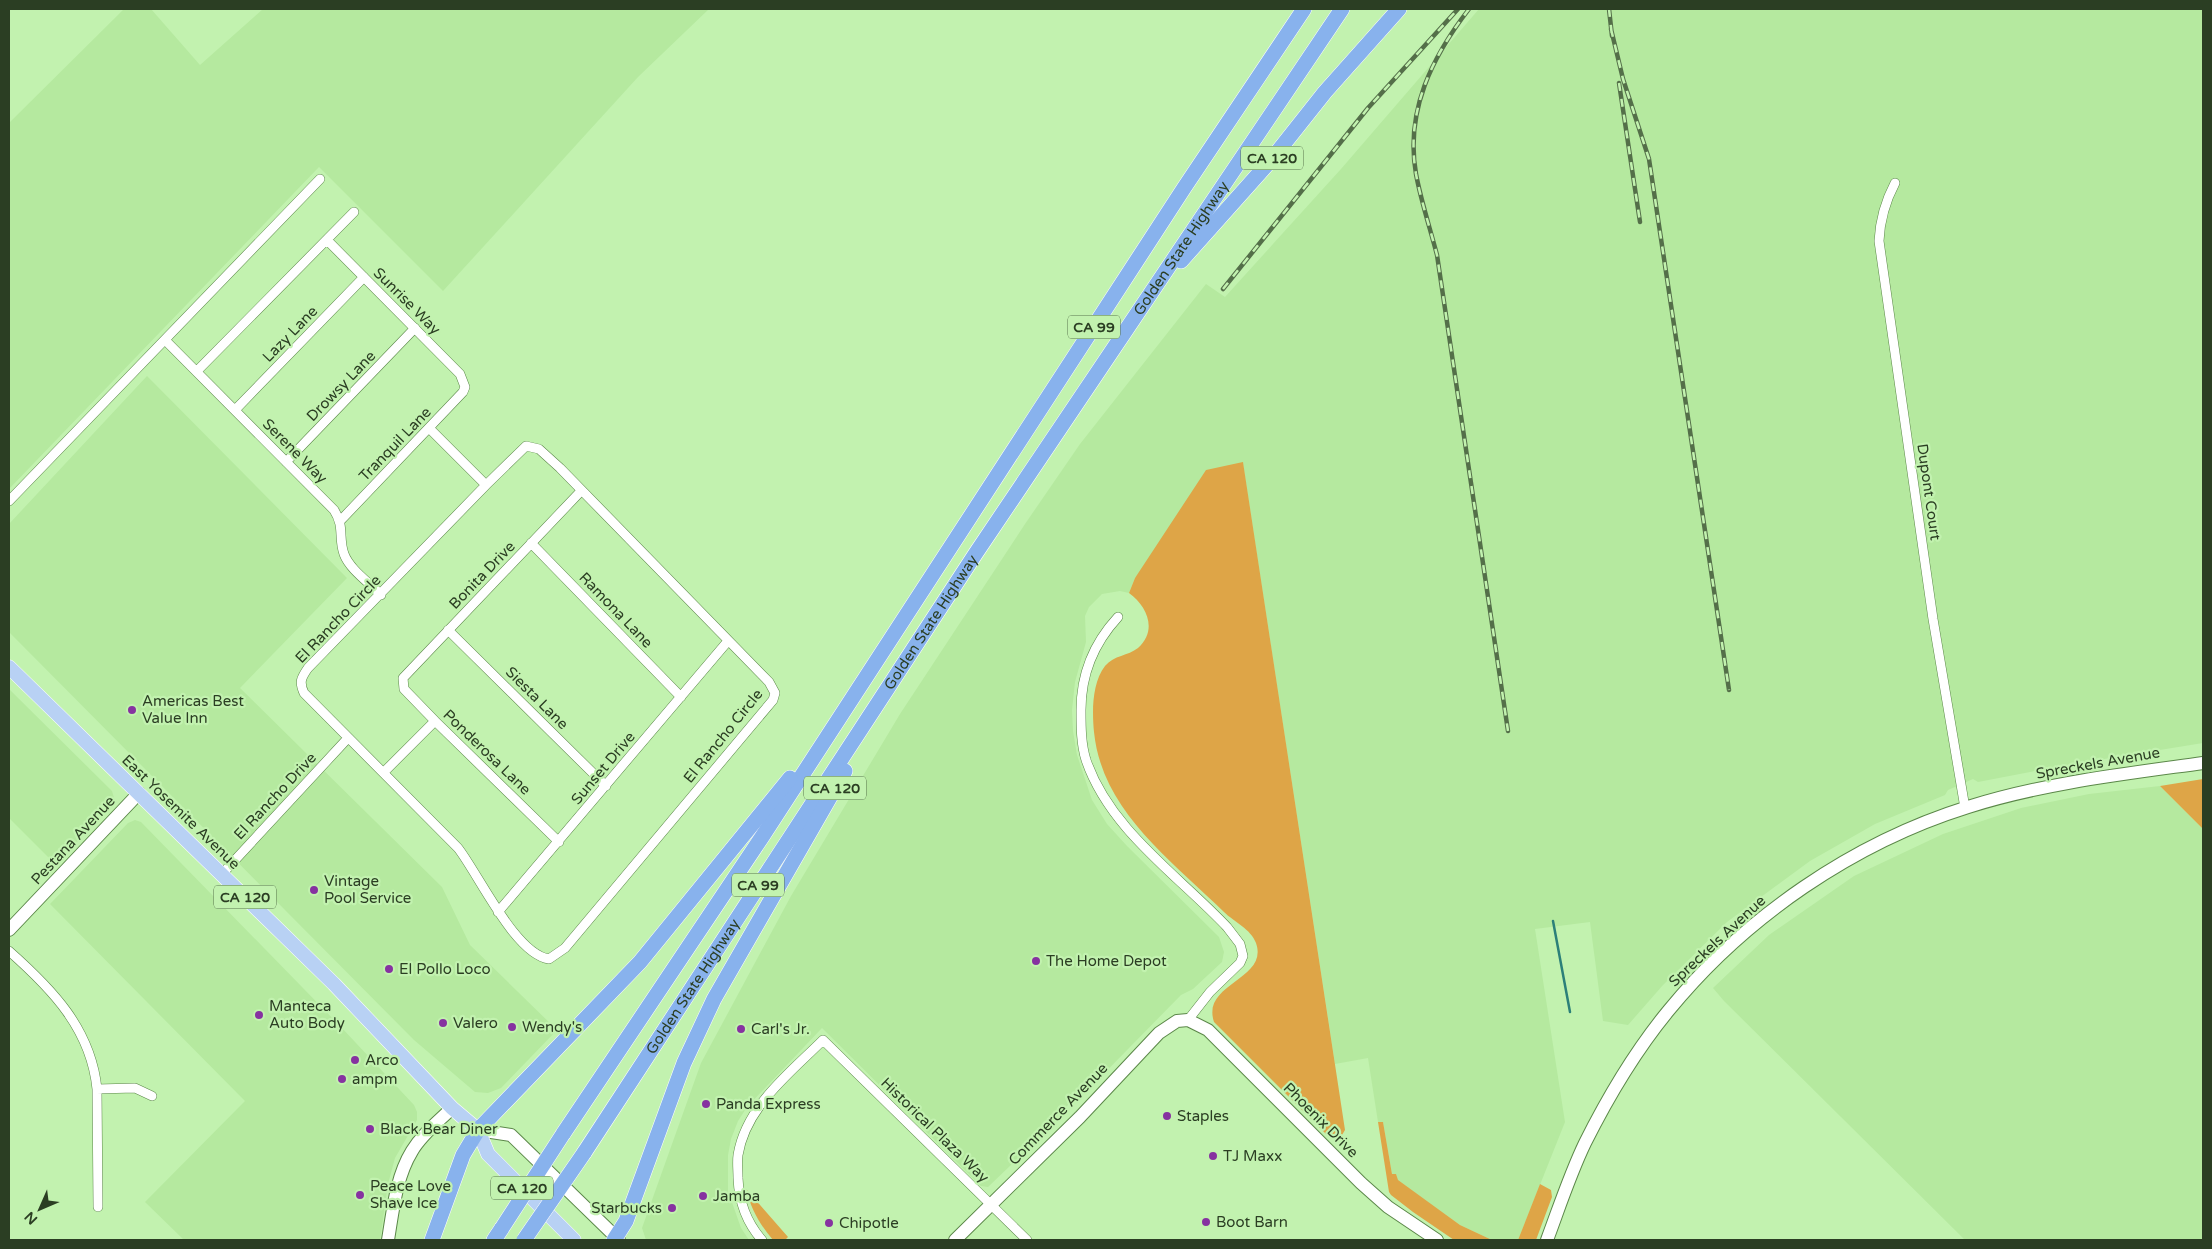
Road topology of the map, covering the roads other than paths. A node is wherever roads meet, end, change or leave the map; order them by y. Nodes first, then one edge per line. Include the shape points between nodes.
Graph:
1 (1304, 9) edge
2 (1342, 9) edge
3 (1399, 9) edge
4 (320, 178) dead end
5 (1895, 183) dead end
6 (354, 212) dead end
7 (327, 240) junction
8 (364, 277) junction
9 (1142, 304) junction
10 (415, 328) junction
11 (165, 340) junction
12 (197, 371) junction
13 (465, 384) joint
14 (235, 410) junction
15 (429, 428) junction
16 (286, 462) junction
17 (486, 485) junction
18 (581, 491) junction
19 (9, 501) edge
20 (341, 520) junction
21 (531, 544) junction
22 (381, 595) junction
23 (1118, 617) dead end
24 (934, 618) junction
25 (448, 630) junction
26 (728, 641) junction
27 (9, 667) edge
28 (402, 678) joint
29 (681, 696) junction
30 (852, 701) junction
31 (435, 721) junction
32 (348, 738) junction
33 (2203, 763) edge
34 (384, 772) junction
35 (606, 786) junction
36 (139, 793) junction
37 (1965, 808) junction
38 (559, 842) junction
39 (222, 874) junction
40 (498, 912) junction
41 (9, 930) edge
42 (9, 951) edge
43 (1188, 1020) junction
44 (97, 1089) junction
45 (152, 1096) dead end
46 (452, 1108) junction
47 (478, 1130) junction
48 (991, 1205) junction
49 (98, 1207) dead end
50 (498, 1234) edge
51 (388, 1240) edge
52 (432, 1240) edge
53 (524, 1240) edge
54 (574, 1240) edge
55 (616, 1240) edge
56 (762, 1240) edge
57 (955, 1240) edge
58 (1027, 1240) edge
59 (1437, 1240) edge
60 (1547, 1240) edge

1 - 30 highway, Golden State Highway / CA 99 via 1184,188
2 - 9 highway, Golden State Highway / CA 99
3 - 9 highway, CA 120 via 1325,92 1271,160
4 - 11 street
5 - 37 street, Dupont Court via 1880,220 1879,242
6 - 7 street
7 - 8 street, Sunrise Way
7 - 12 street
8 - 10 street, Sunrise Way
8 - 14 street, Lazy Lane
9 - 24 highway, Golden State Highway / CA 99
10 - 13 street, Sunrise Way via 460,374
10 - 16 street, Drowsy Lane
11 - 12 street, Serene Way
11 - 19 street
12 - 14 street, Serene Way
13 - 15 street, Tranquil Lane via 463,392
14 - 16 street, Serene Way
15 - 17 street
15 - 20 street, Tranquil Lane
16 - 20 street, Serene Way
17 - 18 street, El Rancho Circle via 522,449 530,446 539,449
17 - 22 street, El Rancho Circle
18 - 21 street, Bonita Drive
18 - 26 street, El Rancho Circle
20 - 22 street via 345,556
21 - 25 street, Bonita Drive
21 - 29 street, Ramona Lane
22 - 32 street, El Rancho Circle via 308,668 301,679 304,693
23 - 43 street via 1105,631 1086,673 1081,704 1086,758 1109,807 1227,927 1240,944 1243,956 1240,964 1210,992
24 - 53 highway, Golden State Highway / CA 99, bridge
24 - 55 highway, CA 120 via 714,999 684,1063 626,1221
25 - 28 street, Bonita Drive
25 - 35 street, Siesta Lane
26 - 29 street, Sunset Drive
26 - 40 street, El Rancho Circle via 769,682 775,693 772,700 565,948 549,959 541,958
27 - 36 main road, East Yosemite Avenue / CA 120
28 - 31 street, Ponderosa Lane via 404,689
29 - 35 street, Sunset Drive
30 - 47 highway, CA 120 via 640,962
30 - 50 highway, Golden State Highway / CA 99, bridge
31 - 34 street
31 - 38 street, Ponderosa Lane
32 - 34 street, El Rancho Circle
32 - 39 street, El Rancho Drive
33 - 37 street, Spreckels Avenue via 2068,783
34 - 40 street, El Rancho Circle via 458,848
35 - 38 street, Sunset Drive
36 - 39 main road, East Yosemite Avenue / CA 120
36 - 41 street, Pestana Avenue
37 - 60 street, Spreckels Avenue via 1895,835 1832,870 1781,904 1696,980 1668,1011 1608,1100 1584,1145
38 - 40 street, Sunset Drive
39 - 46 main road, East Yosemite Avenue / CA 120 via 352,1002
42 - 44 street via 39,977 77,1024 88,1046
43 - 48 street, Commerce Avenue via 1177,1021 1160,1033
43 - 59 street, Phoenix Drive via 1208,1030 1388,1207
44 - 45 street via 136,1088
44 - 49 street
46 - 47 main road, East Yosemite Avenue / CA 120
46 - 51 street via 421,1139 404,1166
47 - 52 highway via 463,1155
47 - 54 main road, East Yosemite Avenue / CA 120 via 488,1154
47 - 55 street via 510,1135
48 - 56 street, Historical Plaza Way via 823,1040 758,1107 745,1130 738,1156 739,1197 749,1222
48 - 57 street, Commerce Avenue
48 - 58 street, Historical Plaza Way

